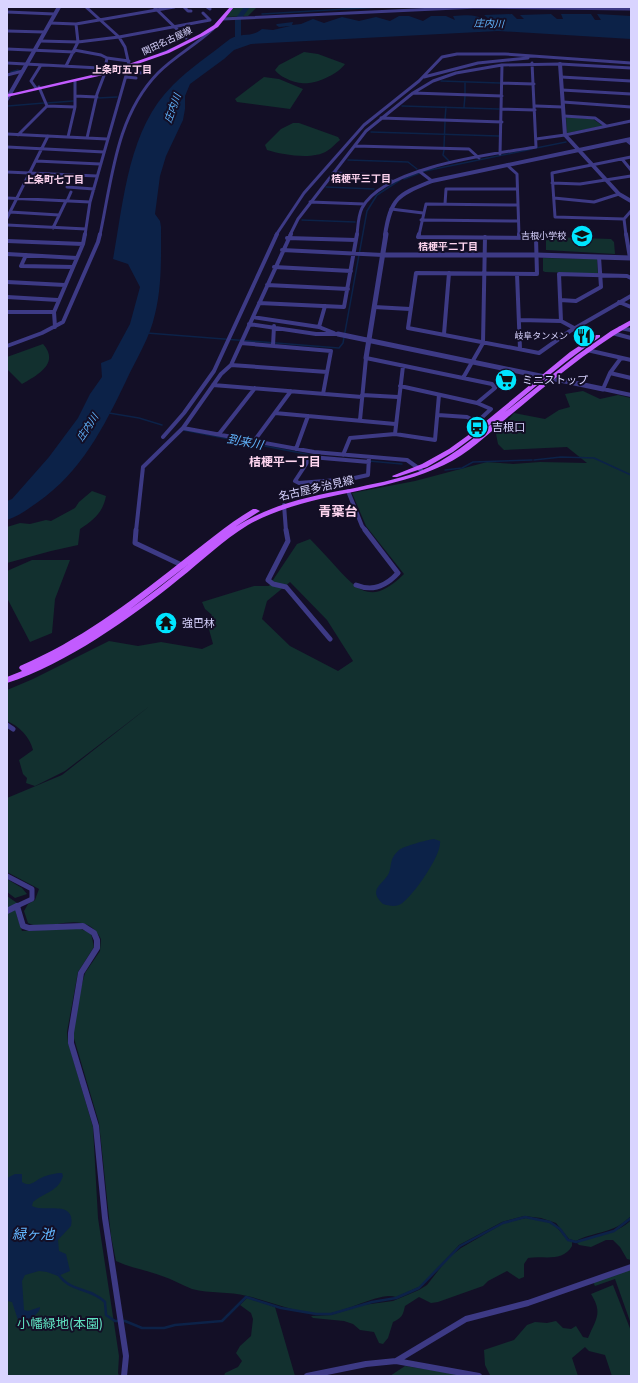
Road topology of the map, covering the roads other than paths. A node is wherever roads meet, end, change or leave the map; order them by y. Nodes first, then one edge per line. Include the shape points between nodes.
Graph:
1 (59, 7) edge
2 (86, 7) edge
3 (154, 7) edge
4 (174, 7) edge
5 (184, 7) edge
6 (232, 7) edge
7 (631, 9) edge
8 (158, 10) junction
9 (191, 11) dead end
10 (7, 12) edge
11 (203, 13) dead end
12 (54, 14) junction
13 (222, 19) junction
14 (101, 21) junction
15 (50, 23) junction
16 (76, 24) junction
17 (143, 26) dead end
18 (215, 26) junction
19 (174, 27) junction
20 (7, 31) edge
21 (149, 31) junction
22 (44, 32) junction
23 (118, 37) junction
24 (186, 38) dead end
25 (40, 41) junction
26 (78, 42) junction
27 (7, 49) edge
28 (34, 50) junction
29 (74, 51) junction
30 (107, 58) junction
31 (582, 59) junction
32 (7, 63) edge
33 (532, 63) junction
34 (631, 63) edge
35 (26, 64) junction
36 (128, 64) junction
37 (560, 64) junction
38 (41, 65) junction
39 (502, 65) junction
40 (66, 66) junction
41 (631, 68) edge
42 (23, 71) junction
43 (105, 71) junction
44 (127, 72) junction
45 (143, 73) dead end
46 (7, 75) edge
47 (126, 77) junction
48 (423, 77) junction
49 (561, 77) junction
50 (136, 78) dead end
51 (75, 81) junction
52 (631, 81) edge
53 (503, 83) junction
54 (534, 84) junction
55 (38, 88) junction
56 (562, 90) junction
57 (413, 93) junction
58 (631, 94) edge
59 (75, 96) junction
60 (502, 96) junction
61 (8, 97) edge
62 (97, 97) junction
63 (563, 105) junction
64 (47, 106) junction
65 (75, 107) junction
66 (631, 107) edge
67 (536, 108) junction
68 (502, 109) junction
69 (564, 116) junction
70 (381, 118) junction
71 (631, 121) edge
72 (502, 122) junction
73 (606, 126) junction
74 (7, 134) edge
75 (18, 135) junction
76 (565, 135) junction
77 (48, 136) junction
78 (68, 137) junction
79 (87, 138) junction
80 (107, 139) junction
81 (536, 139) junction
82 (629, 139) edge
83 (631, 144) edge
84 (355, 146) junction
85 (7, 147) edge
86 (42, 148) junction
87 (578, 150) junction
88 (104, 152) junction
89 (500, 154) junction
90 (631, 157) edge
91 (479, 158) junction
92 (622, 159) junction
93 (36, 161) junction
94 (100, 164) junction
95 (507, 165) junction
96 (592, 165) junction
97 (631, 170) edge
98 (7, 172) edge
99 (333, 172) junction
100 (420, 172) junction
101 (30, 173) junction
102 (97, 176) junction
103 (631, 176) edge
104 (606, 180) junction
105 (392, 181) junction
106 (432, 181) junction
107 (552, 183) junction
108 (67, 187) dead end
109 (94, 189) junction
110 (516, 189) junction
111 (71, 192) dead end
112 (619, 194) junction
113 (7, 198) edge
114 (17, 198) junction
115 (554, 198) junction
116 (66, 201) junction
117 (631, 201) edge
118 (90, 202) junction
119 (310, 202) junction
120 (364, 204) junction
121 (445, 204) junction
122 (517, 205) junction
123 (391, 209) junction
124 (631, 211) edge
125 (10, 212) junction
126 (423, 213) junction
127 (59, 215) junction
128 (7, 218) edge
129 (624, 219) junction
130 (421, 220) junction
131 (518, 221) junction
132 (7, 225) edge
133 (625, 226) junction
134 (631, 226) edge
135 (54, 228) junction
136 (86, 229) junction
137 (485, 237) junction
138 (287, 238) junction
139 (519, 238) junction
140 (356, 240) junction
141 (7, 241) edge
142 (83, 244) junction
143 (282, 250) junction
144 (354, 253) junction
145 (7, 254) edge
146 (26, 255) junction
147 (383, 255) junction
148 (485, 255) junction
149 (536, 255) junction
150 (599, 257) junction
151 (77, 258) junction
152 (631, 258) edge
153 (73, 267) junction
154 (274, 267) junction
155 (351, 271) junction
156 (449, 273) junction
157 (485, 274) junction
158 (517, 274) junction
159 (602, 275) junction
160 (631, 278) edge
161 (7, 282) edge
162 (65, 285) junction
163 (267, 285) junction
164 (348, 289) junction
165 (631, 296) edge
166 (7, 297) edge
167 (58, 300) junction
168 (560, 300) junction
169 (620, 302) junction
170 (259, 303) junction
171 (325, 306) junction
172 (374, 307) junction
173 (631, 307) edge
174 (410, 309) junction
175 (7, 312) edge
176 (54, 312) junction
177 (253, 317) junction
178 (631, 317) edge
179 (520, 320) junction
180 (561, 321) junction
181 (631, 322) edge
182 (249, 324) junction
183 (274, 326) junction
184 (55, 327) junction
185 (320, 327) junction
186 (574, 328) junction
187 (620, 328) junction
188 (631, 330) edge
189 (612, 333) junction
190 (444, 334) junction
191 (342, 335) junction
192 (631, 338) edge
193 (368, 341) junction
194 (242, 342) junction
195 (483, 343) junction
196 (273, 344) junction
197 (7, 346) edge
198 (520, 349) junction
199 (587, 350) junction
200 (366, 358) junction
201 (621, 358) junction
202 (631, 360) edge
203 (472, 362) junction
204 (231, 365) junction
205 (402, 366) junction
206 (327, 372) junction
207 (610, 373) junction
208 (543, 377) junction
209 (463, 378) junction
210 (631, 378) edge
211 (551, 379) junction
212 (214, 385) junction
213 (400, 386) junction
214 (255, 388) junction
215 (603, 389) junction
216 (291, 391) junction
217 (324, 394) junction
218 (439, 395) junction
219 (631, 395) edge
220 (362, 396) junction
221 (398, 397) junction
222 (477, 403) junction
223 (275, 413) junction
224 (438, 415) junction
225 (308, 416) junction
226 (360, 420) junction
227 (395, 424) junction
228 (183, 428) junction
229 (219, 434) junction
230 (395, 434) junction
231 (163, 437) dead end
232 (254, 441) junction
233 (296, 449) junction
234 (312, 455) junction
235 (343, 455) junction
236 (369, 460) junction
237 (422, 470) junction
238 (348, 491) junction
239 (284, 505) junction
240 (184, 567) junction
241 (356, 585) dead end
242 (330, 639) dead end
243 (7, 674) edge
244 (7, 680) edge
245 (7, 725) edge
246 (13, 729) dead end
247 (7, 876) edge
248 (17, 906) junction
249 (7, 911) edge
250 (631, 1267) edge
251 (396, 1361) junction
252 (124, 1376) edge
253 (307, 1376) edge
254 (479, 1376) edge

1 - 12 street
2 - 14 street
3 - 8 street
4 - 8 street
5 - 9 street
6 - 13 main road, 関田名古屋線
7 - 13 street via 335,11
8 - 14 street
8 - 19 street
10 - 12 street
11 - 19 street via 210,20
12 - 15 street
13 - 18 main road, 関田名古屋線
14 - 16 street
14 - 23 street
15 - 16 street
15 - 22 street
16 - 26 street
17 - 21 street
18 - 36 main road, 関田名古屋線 via 182,45
18 - 184 street via 171,60 135,102 122,132 94,254 63,322
19 - 21 street
19 - 24 street
20 - 22 street
21 - 23 street
22 - 25 street
23 - 26 street
23 - 36 street via 125,47
25 - 26 street
25 - 28 street
26 - 29 street
27 - 28 street
28 - 29 street
28 - 35 street
29 - 30 street
29 - 40 street
30 - 36 street
30 - 43 street
31 - 34 street
31 - 48 street via 535,58 492,61
31 - 48 street via 505,54 451,55 442,57
32 - 35 street
33 - 37 street
33 - 39 street
33 - 54 street
35 - 38 street
35 - 42 street
36 - 43 main road, 関田名古屋線
36 - 44 street
37 - 41 street
37 - 49 street
38 - 40 street
38 - 55 street via 31,81
39 - 53 street
39 - 57 street via 456,73 433,81
40 - 43 street
42 - 46 street
42 - 61 street
43 - 51 main road, 関田名古屋線
43 - 62 street
44 - 45 street
44 - 47 street
47 - 50 street
47 - 80 street
48 - 231 street via 364,126 304,193 275,237 214,371
49 - 52 street
49 - 56 street
51 - 55 main road, 関田名古屋線
51 - 59 street
53 - 54 street
53 - 60 street
54 - 67 street
55 - 61 main road, 関田名古屋線
55 - 64 street
56 - 58 street
56 - 63 street
57 - 60 street
57 - 70 street
59 - 62 street
59 - 65 street
60 - 68 street
62 - 79 street
63 - 66 street
63 - 67 street
63 - 69 street
64 - 65 street
64 - 75 street
65 - 78 street
67 - 68 street
67 - 81 street
68 - 72 street
69 - 73 street via 594,118
69 - 76 street
70 - 72 street
70 - 84 street
71 - 73 street
72 - 89 street
73 - 76 street
74 - 75 street
75 - 77 street
76 - 81 street
76 - 87 street
77 - 78 street
77 - 86 street
78 - 79 street
79 - 80 street
80 - 88 street
81 - 89 street via 536,147
82 - 83 street
82 - 87 street
84 - 91 street via 469,149
84 - 99 street
85 - 86 street
86 - 88 street
86 - 93 street
87 - 95 street
87 - 96 street
88 - 94 street
89 - 91 street
90 - 92 street
91 - 100 street
92 - 96 street
92 - 97 street
93 - 94 street
93 - 101 street
94 - 102 street
95 - 106 street
95 - 110 street via 517,174
96 - 104 street
96 - 107 street via 552,173
98 - 101 street
99 - 105 street via 379,175
99 - 119 street
100 - 105 street
100 - 106 street
101 - 102 street
101 - 114 street
102 - 109 street
103 - 104 street
104 - 107 street via 580,184
104 - 112 street
105 - 120 street via 374,192
106 - 123 street via 406,192
107 - 115 street
108 - 109 street
109 - 118 street
110 - 121 street via 446,189
110 - 122 street
111 - 116 street
112 - 115 street via 594,202
112 - 117 street
113 - 114 street
114 - 116 street
114 - 125 street
115 - 129 street via 555,216
116 - 118 street
116 - 127 street
118 - 136 street
119 - 120 street
119 - 138 street
120 - 140 street
121 - 122 street
121 - 126 street via 426,204
122 - 131 street
123 - 126 street
123 - 147 street
124 - 129 street
125 - 127 street
125 - 128 street
126 - 130 street
127 - 135 street
129 - 133 street
130 - 131 street
130 - 137 street via 418,238
131 - 139 street
132 - 135 street
133 - 134 street
133 - 152 street
135 - 136 street
136 - 142 street
137 - 139 street
137 - 148 street
138 - 140 street
138 - 143 street
139 - 149 street via 536,238
140 - 144 street
141 - 142 street
142 - 151 street
143 - 144 street
143 - 154 street
144 - 147 street
144 - 155 street
145 - 146 street
146 - 151 street
146 - 153 street via 21,266
147 - 148 street
147 - 172 street
148 - 149 street
148 - 157 street
149 - 150 street
149 - 158 street via 537,274
150 - 152 street
150 - 159 street
151 - 153 street
153 - 162 street
154 - 155 street
154 - 163 street
155 - 164 street
156 - 157 street
156 - 174 street via 416,273
156 - 190 street
157 - 158 street
157 - 195 street
158 - 179 street
159 - 160 street
159 - 168 street via 601,287 576,301
159 - 168 street via 559,274
161 - 162 street
162 - 167 street
163 - 164 street
163 - 170 street
164 - 171 street via 344,307
165 - 169 street
166 - 167 street
167 - 176 street
168 - 180 street
169 - 173 street
169 - 186 street
170 - 171 street
170 - 177 street
171 - 185 street
172 - 174 street
172 - 193 street
174 - 190 street via 408,328
175 - 176 street
176 - 184 street
177 - 182 street
177 - 185 street
178 - 208 main road, 名古屋多治見線 via 587,342
179 - 180 street
179 - 198 street
180 - 186 street
181 - 187 main road, 名古屋多治見線
182 - 183 street
182 - 194 street
183 - 191 street via 316,334
183 - 196 street
184 - 197 street
185 - 191 street
186 - 198 street via 539,353
187 - 188 street
187 - 189 main road, 名古屋多治見線
189 - 192 street
189 - 199 main road, 名古屋多治見線
190 - 195 street
191 - 193 street
193 - 200 street
193 - 203 street
194 - 196 street
194 - 204 street
195 - 198 street
195 - 203 street
196 - 206 street via 331,351
199 - 201 street
199 - 211 main road, 名古屋多治見線
200 - 205 street
200 - 220 street
201 - 202 street
201 - 207 street
203 - 208 street
203 - 209 street
204 - 206 street
204 - 212 street
205 - 209 street
205 - 213 street
206 - 217 street
207 - 210 street
207 - 215 street
208 - 211 street
208 - 237 main road, 名古屋多治見線 via 459,446
209 - 222 street via 495,386
211 - 215 street
211 - 237 main road, 名古屋多治見線 via 459,453
212 - 214 street
212 - 228 street
213 - 218 street
213 - 221 street
214 - 216 street
214 - 229 street
215 - 219 street
216 - 217 street
216 - 223 street
217 - 220 street
218 - 222 street
218 - 224 street
220 - 221 street
220 - 226 street
221 - 227 street
222 - 224 street via 491,409 477,422 466,417
223 - 225 street
223 - 232 street
224 - 230 street via 435,440
225 - 226 street
225 - 233 street
226 - 227 street
227 - 230 street
228 - 229 street
228 - 240 street via 143,467 135,543
229 - 232 street
230 - 235 street via 350,438
232 - 233 street
233 - 234 street
234 - 235 street
234 - 236 street
234 - 236 street via 295,480 299,482 350,479 368,475
235 - 236 street
236 - 237 street via 407,460
237 - 238 main road, 名古屋多治見線 via 406,479
237 - 240 main road, 名古屋多治見線 via 288,499 261,509 222,533
238 - 239 main road, 名古屋多治見線
238 - 241 street via 362,526 398,573 390,582 375,589 363,589
239 - 240 main road, 名古屋多治見線 via 244,524
239 - 242 street via 288,541 268,580 286,587
240 - 243 main road, 名古屋多治見線 via 87,636 52,655
240 - 244 main road, 名古屋多治見線 via 123,619 94,639
245 - 246 street
247 - 248 street via 32,889 32,898
248 - 249 street
248 - 252 street via 23,926 83,926 94,933 97,940 97,948 81,973 71,1043 96,1126 104,1218 126,1356
250 - 251 street via 528,1303 466,1319
251 - 253 street via 366,1364
251 - 254 street

